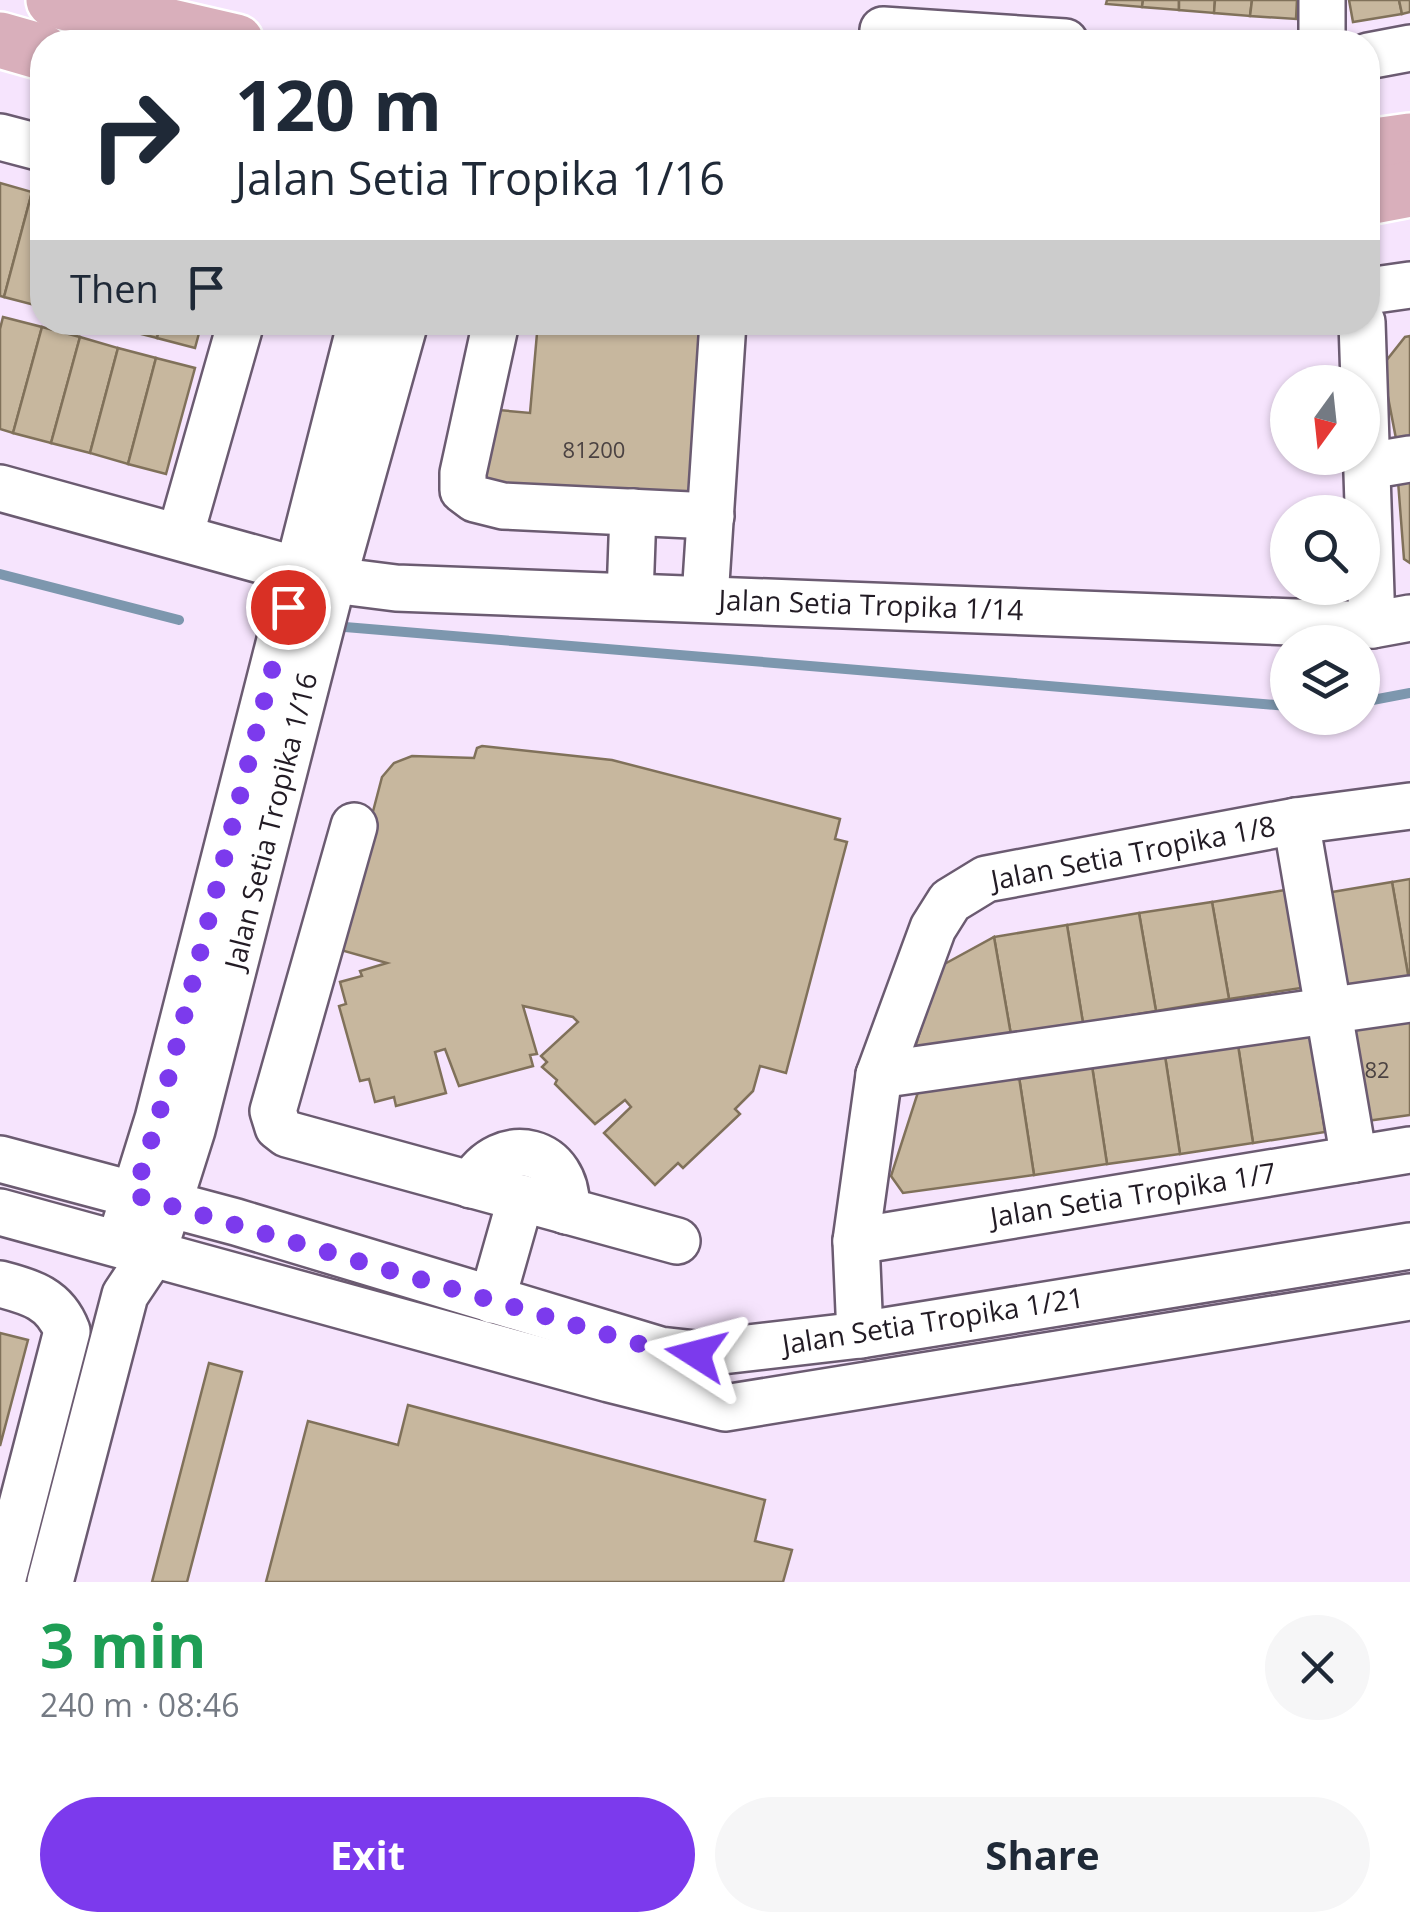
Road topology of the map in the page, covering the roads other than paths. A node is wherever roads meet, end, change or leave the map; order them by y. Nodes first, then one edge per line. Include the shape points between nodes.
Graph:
1 (54, 0) edge
2 (1322, 0) edge
3 (884, 24) edge
4 (184, 30) edge
5 (944, 30) edge
6 (1322, 30) edge
7 (0, 40) edge
8 (1410, 48) edge
9 (30, 49) edge
10 (1380, 54) edge
11 (0, 137) edge
12 (1410, 140) edge
13 (30, 145) edge
14 (1380, 145) edge
15 (1410, 189) edge
16 (1380, 194) edge
17 (1410, 285) edge
18 (1380, 290) edge
19 (238, 335) edge
20 (359, 335) edge
21 (400, 335) edge
22 (493, 335) edge
23 (722, 335) edge
24 (1364, 335) edge
25 (1389, 463) edge
26 (0, 488) edge
27 (633, 512) junction
28 (711, 516) junction
29 (180, 536) junction
30 (315, 575) junction
31 (630, 596) junction
32 (705, 598) junction
33 (1391, 622) edge
34 (1410, 806) edge
35 (1296, 821) junction
36 (354, 826) dead end
37 (1410, 999) edge
38 (1328, 1013) junction
39 (879, 1076) junction
40 (175, 1124) junction
41 (1410, 1150) edge
42 (1354, 1159) junction
43 (0, 1160) edge
44 (56, 1174) junction
45 (471, 1185) junction
46 (521, 1198) junction
47 (152, 1200) junction
48 (566, 1211) junction
49 (0, 1212) edge
50 (236, 1222) junction
51 (50, 1226) junction
52 (677, 1241) dead end
53 (856, 1241) junction
54 (1410, 1246) edge
55 (136, 1248) junction
56 (209, 1267) junction
57 (0, 1284) edge
58 (125, 1295) junction
59 (1410, 1297) edge
60 (492, 1300) junction
61 (860, 1334) junction
62 (3, 1573) edge
63 (52, 1574) edge

1 - 4 main road
2 - 6 street
3 - 5 street
7 - 9 main road
8 - 10 street
11 - 13 street
12 - 14 main road
15 - 16 main road
17 - 18 street
19 - 29 street
20 - 30 street, Jalan Setia Tropika 1/16
21 - 30 street, Jalan Setia Tropika 1/16
22 - 27 street via 463,490 488,504
23 - 28 street
24 - 25 street
25 - 33 street
26 - 29 street, Jalan Setia Tropika 1/14
27 - 28 street
27 - 31 street
28 - 32 street
29 - 30 street, Jalan Setia Tropika 1/14
30 - 31 street, Jalan Setia Tropika 1/14 via 396,588
30 - 40 street, Jalan Setia Tropika 1/16
31 - 32 street, Jalan Setia Tropika 1/14
32 - 33 street, Jalan Setia Tropika 1/14
34 - 35 street, Jalan Setia Tropika 1/8
35 - 38 street
35 - 39 street, Jalan Setia Tropika 1/8 via 986,879 968,888 933,928
36 - 45 street via 274,1111 278,1127
37 - 38 street
38 - 39 street
38 - 42 street
39 - 53 street, Jalan Setia Tropika 1/8
40 - 44 street via 88,1167
40 - 47 street, Jalan Setia Tropika 1/16
40 - 50 street via 208,1195
41 - 42 street, Jalan Setia Tropika 1/7
42 - 53 street, Jalan Setia Tropika 1/7
43 - 44 street, Jalan Setia Tropika 1/21
44 - 47 street, Jalan Setia Tropika 1/21
45 - 46 street
45 - 48 street via 504,1153 536,1155 560,1174
46 - 48 street
46 - 60 street
47 - 50 street, Jalan Setia Tropika 1/21
47 - 55 street, Jalan Setia Tropika 1/16
48 - 52 street
49 - 51 street, Jalan Setia Tropika 1/21
50 - 60 street, Jalan Setia Tropika 1/21
51 - 55 street, Jalan Setia Tropika 1/21
51 - 58 street via 85,1250
53 - 61 street, Jalan Setia Tropika 1/8
54 - 61 street, Jalan Setia Tropika 1/21
55 - 56 street, Jalan Setia Tropika 1/21
55 - 58 street, Jalan Setia Tropika 1/16
56 - 58 street via 170,1274
56 - 59 street, Jalan Setia Tropika 1/21 via 725,1408
57 - 62 street via 42,1298 67,1331
58 - 63 street
60 - 61 street, Jalan Setia Tropika 1/21 via 660,1350 696,1354
62 - 63 street

